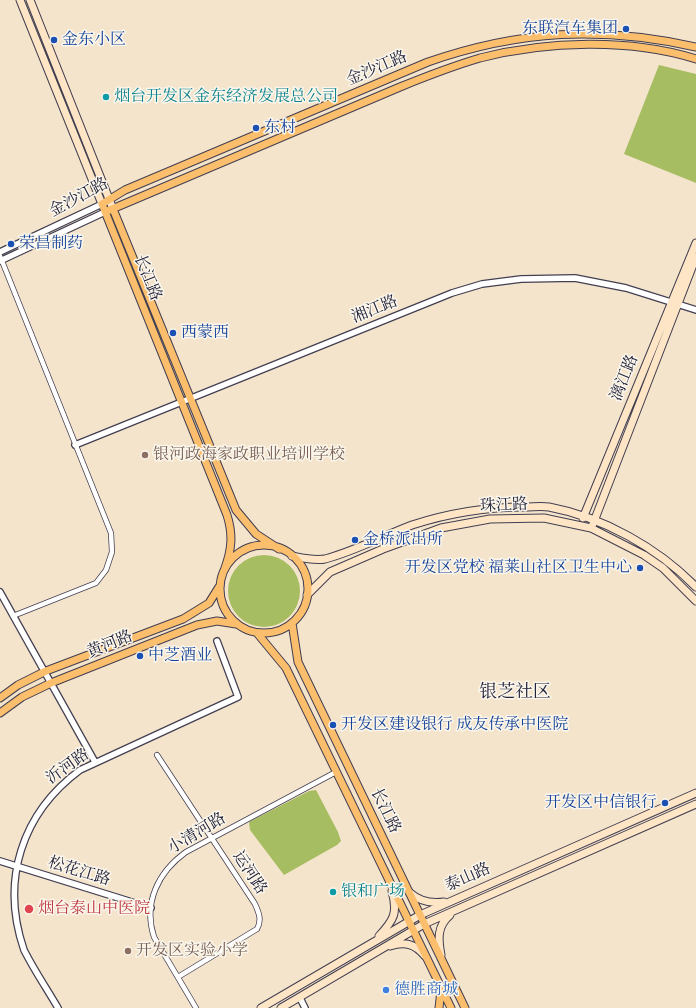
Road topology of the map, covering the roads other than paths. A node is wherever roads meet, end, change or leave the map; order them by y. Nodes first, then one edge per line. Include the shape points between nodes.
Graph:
1 (20, 0) edge
2 (30, 0) edge
3 (696, 47) edge
4 (696, 59) edge
5 (109, 198) junction
6 (102, 204) junction
7 (113, 209) junction
8 (105, 212) junction
9 (696, 243) edge
10 (0, 252) edge
11 (696, 257) edge
12 (1, 259) edge
13 (674, 302) junction
14 (696, 310) edge
15 (192, 399) junction
16 (182, 402) junction
17 (75, 445) junction
18 (584, 516) junction
19 (594, 520) junction
20 (581, 525) junction
21 (591, 528) junction
22 (279, 549) junction
23 (292, 556) junction
24 (225, 568) junction
25 (220, 585) junction
26 (696, 587) edge
27 (0, 592) edge
28 (307, 595) junction
29 (696, 601) edge
30 (13, 616) junction
31 (292, 623) junction
32 (236, 624) junction
33 (257, 633) junction
34 (217, 641) dead end
35 (46, 671) junction
36 (51, 683) junction
37 (0, 698) edge
38 (0, 713) edge
39 (157, 755) dead end
40 (94, 762) junction
41 (336, 772) junction
42 (696, 793) edge
43 (696, 804) edge
44 (212, 838) junction
45 (0, 861) edge
46 (12, 865) junction
47 (389, 881) junction
48 (406, 887) junction
49 (450, 902) junction
50 (151, 908) junction
51 (454, 911) junction
52 (420, 915) junction
53 (408, 921) junction
54 (424, 924) junction
55 (412, 930) junction
56 (374, 942) junction
57 (378, 950) junction
58 (426, 957) junction
59 (442, 961) junction
60 (178, 977) junction
61 (439, 984) junction
62 (300, 998) junction
63 (58, 1008) edge
64 (196, 1008) edge
65 (261, 1008) edge
66 (281, 1008) edge
67 (305, 1008) edge
68 (439, 1008) edge
69 (451, 1008) edge
70 (465, 1008) edge

1 - 6 main road, 长江路
2 - 5 main road, 长江路
3 - 5 main road, 金沙江路 via 636,36 598,33 552,34 478,46 428,62
4 - 7 main road, 金沙江路 via 650,49 615,45 543,47 482,58 447,68 400,87
5 - 6 main road, 金沙江路
5 - 7 main road, 长江路
6 - 8 main road, 长江路
6 - 10 street, 金沙江路
7 - 8 main road, 金沙江路
7 - 15 main road, 长江路
8 - 12 street, 金沙江路
8 - 16 main road, 长江路
9 - 13 main road, 漓江路
11 - 13 main road, 漓江路
12 - 17 street
13 - 14 street, 湘江路
13 - 15 street, 湘江路 via 626,288 575,278 521,279 482,284 452,292
13 - 18 main road, 漓江路
13 - 19 main road, 漓江路
15 - 16 street, 湘江路
15 - 22 main road, 长江路 via 236,510 256,534
16 - 17 street, 湘江路
16 - 24 main road, 长江路 via 230,525 232,536
17 - 30 street via 111,533 112,552 106,570 96,583
18 - 19 main road
18 - 20 main road, 漓江路
18 - 23 main road via 548,507 505,507 460,512 413,525 324,559
19 - 21 main road, 漓江路
19 - 26 main road via 644,544 665,558
20 - 21 main road, 珠江路
20 - 28 main road, 珠江路 via 544,518 504,518 441,528 390,546 330,572
21 - 29 main road, 珠江路 via 651,559
22 - 23 main road
22 - 24 main road via 259,546 245,550
23 - 28 main road via 305,576
24 - 25 main road
25 - 32 main road via 224,608
25 - 35 main road, 黄河路 via 209,603 183,619
27 - 30 street
28 - 31 main road via 302,611
30 - 35 street
31 - 33 main road via 272,632
31 - 48 main road, 长江路 via 298,662
32 - 33 main road
32 - 36 main road, 黄河路 via 217,621 197,625
33 - 41 main road, 长江路 via 286,668
34 - 40 street, 沂河路 via 238,697
35 - 36 street
35 - 37 main road, 黄河路 via 18,685
36 - 38 main road, 黄河路 via 22,697
36 - 40 street
39 - 44 street, 运河路
40 - 46 street, 沂河路 via 61,784 46,800 18,844
41 - 44 street, 小清河路
41 - 47 main road, 长江路
42 - 49 main road, 泰山路
43 - 51 main road, 泰山路
44 - 50 street, 小清河路 via 174,860 156,885
44 - 60 street, 运河路 via 254,904 260,924 251,933
45 - 46 street, 松花江路
46 - 50 street, 松花江路
46 - 63 street, 沂河路 via 10,897 14,922 24,949
47 - 53 main road, 长江路
47 - 56 main road via 395,904 394,917
48 - 49 main road via 416,898 424,901
48 - 52 main road, 长江路
49 - 52 main road, 泰山路
50 - 60 street, 小清河路 via 150,925 154,937
51 - 54 main road, 泰山路
51 - 59 main road via 439,930
52 - 53 main road, 泰山路
52 - 54 main road, 长江路
53 - 55 main road, 长江路
53 - 56 main road, 泰山路
54 - 55 main road, 泰山路
54 - 59 main road, 长江路
55 - 57 main road, 泰山路
55 - 58 main road, 长江路
56 - 65 main road, 泰山路
57 - 58 main road via 392,945 408,944 416,947
57 - 62 main road, 泰山路
58 - 61 main road, 长江路
59 - 70 main road, 长江路
60 - 64 street, 小清河路
61 - 68 main road
61 - 69 main road, 长江路
62 - 66 main road, 泰山路
62 - 67 street

